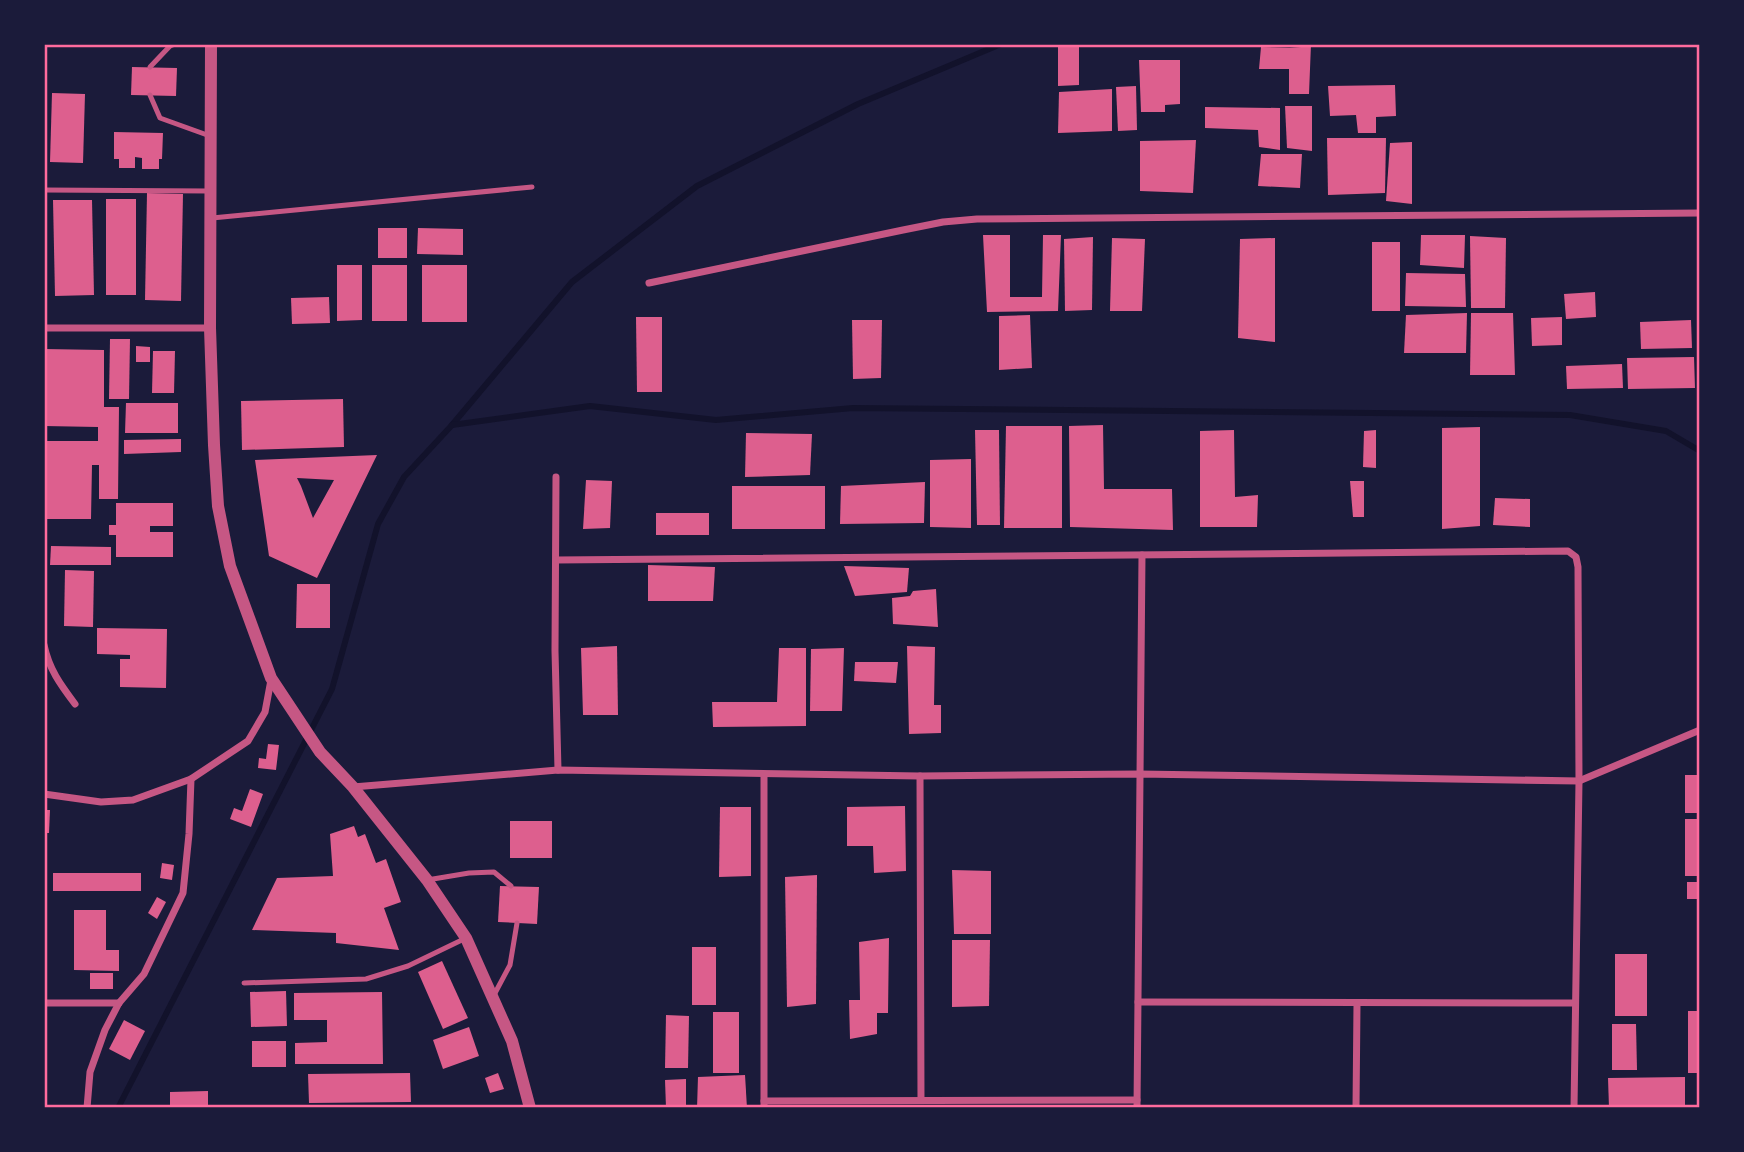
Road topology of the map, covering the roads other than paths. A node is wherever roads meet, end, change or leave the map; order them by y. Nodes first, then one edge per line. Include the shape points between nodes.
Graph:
1 (175, 44) edge
2 (211, 44) edge
3 (150, 67) dead end
4 (150, 95) dead end
5 (211, 136) junction
6 (533, 187) dead end
7 (44, 190) edge
8 (211, 191) junction
9 (1700, 213) edge
10 (210, 218) junction
11 (649, 283) dead end
12 (44, 328) edge
13 (210, 328) junction
14 (556, 477) dead end
15 (1142, 555) junction
16 (556, 560) junction
17 (44, 645) edge
18 (271, 678) junction
19 (75, 704) dead end
20 (1700, 730) edge
21 (558, 770) junction
22 (764, 774) junction
23 (1139, 774) junction
24 (920, 776) junction
25 (191, 779) junction
26 (1579, 781) junction
27 (353, 787) junction
28 (44, 794) edge
29 (427, 880) junction
30 (511, 886) dead end
31 (517, 923) dead end
32 (466, 938) junction
33 (244, 983) dead end
34 (494, 995) junction
35 (1138, 1002) junction
36 (44, 1003) edge
37 (119, 1003) junction
38 (1575, 1003) junction
39 (1357, 1004) junction
40 (921, 1100) junction
41 (1137, 1104) edge
42 (764, 1105) edge
43 (87, 1108) edge
44 (530, 1108) edge
45 (1356, 1108) edge
46 (1574, 1108) edge

1 - 3 lane
2 - 5 street
4 - 5 lane via 160,118
5 - 8 street
6 - 10 lane
7 - 8 lane
8 - 10 street
9 - 11 street via 977,219 943,222
10 - 13 street
12 - 13 street
13 - 18 street via 218,506 230,566
14 - 16 street
15 - 16 street
15 - 23 street
15 - 26 street via 1568,551 1576,557 1578,567
16 - 21 street
17 - 19 street via 48,665
18 - 25 street via 265,712 248,741
18 - 27 street via 320,751
20 - 26 street
21 - 22 street
21 - 27 street
22 - 24 street
22 - 42 street
23 - 24 street
23 - 26 street
23 - 35 street
24 - 40 street
25 - 28 street via 133,800 101,802
25 - 37 street via 183,893 144,974
26 - 38 street
27 - 29 street
29 - 30 lane via 494,872
29 - 32 street
31 - 34 lane via 510,965
32 - 33 lane via 408,967 366,979
32 - 34 street
34 - 44 street
35 - 39 street
35 - 41 street
36 - 37 street
37 - 43 street via 93,1060
38 - 39 street
38 - 46 street
39 - 45 street
40 - 41 street
40 - 42 street

